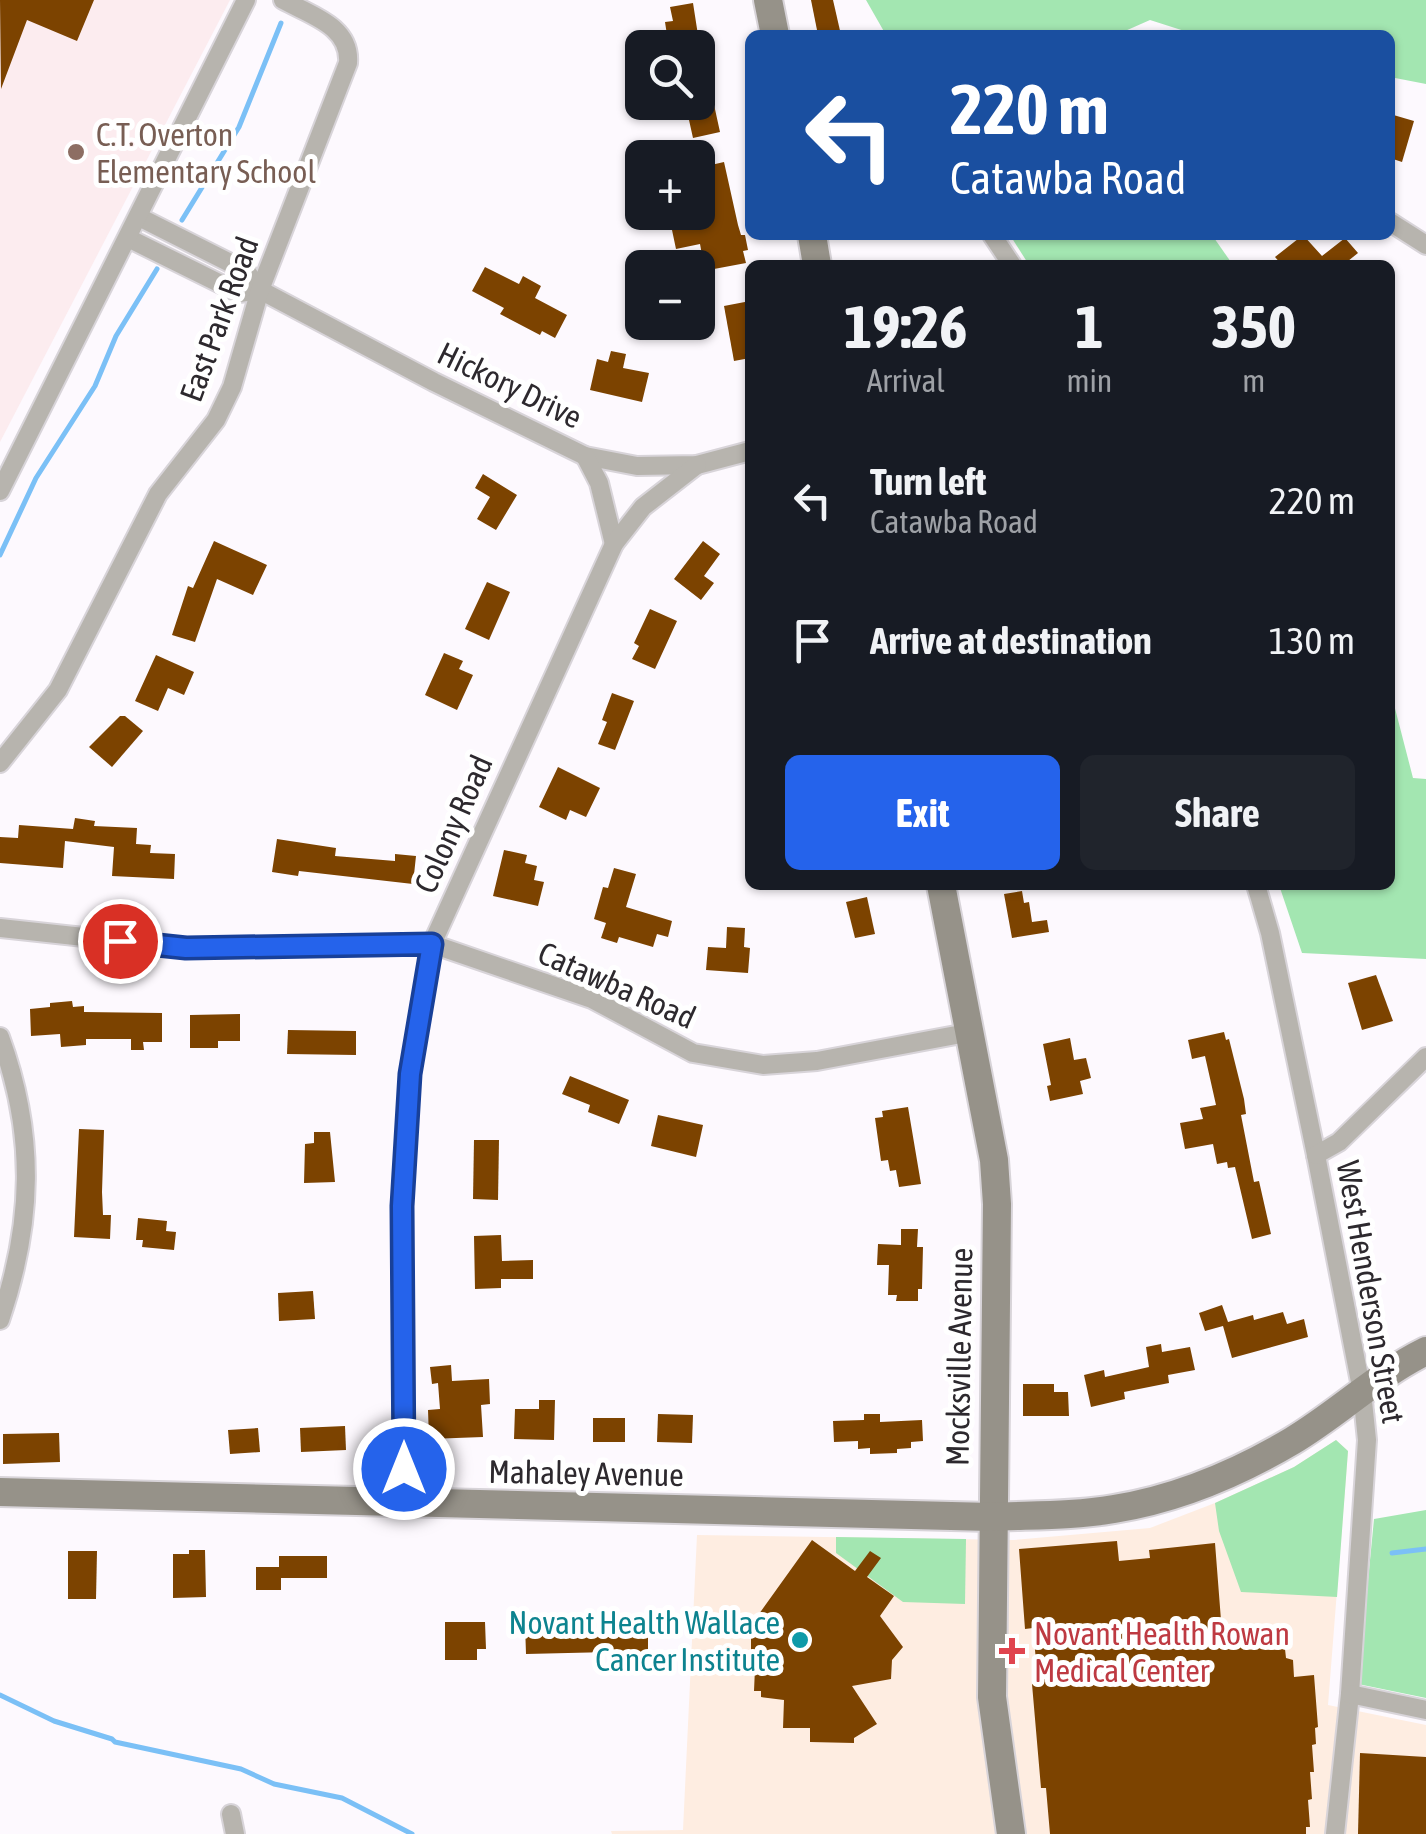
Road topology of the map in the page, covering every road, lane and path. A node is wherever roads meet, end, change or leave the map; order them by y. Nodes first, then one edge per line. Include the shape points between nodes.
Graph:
1 (246, 0) edge
2 (283, 0) edge
3 (768, 0) edge
4 (774, 30) edge
5 (139, 216) junction
6 (1395, 225) edge
7 (128, 238) junction
8 (1426, 245) edge
9 (260, 290) junction
10 (745, 452) edge
11 (585, 456) junction
12 (697, 465) junction
13 (0, 491) edge
14 (614, 544) junction
15 (0, 764) edge
16 (942, 890) edge
17 (1257, 890) edge
18 (0, 928) edge
19 (432, 944) junction
20 (972, 1032) junction
21 (0, 1037) edge
22 (1426, 1057) edge
23 (1316, 1155) junction
24 (0, 1320) edge
25 (1426, 1351) edge
26 (1362, 1392) junction
27 (0, 1492) edge
28 (404, 1504) junction
29 (991, 1517) junction
30 (1350, 1694) junction
31 (1426, 1710) edge
32 (231, 1814) dead end
33 (235, 1834) edge
34 (1011, 1834) edge
35 (1334, 1834) edge

1 - 5 street
2 - 9 street, East Park Road via 337,30 349,54
3 - 4 street
5 - 7 street
5 - 9 street, Hickory Drive via 246,271
6 - 8 street
7 - 9 street, Hickory Drive via 240,293
7 - 13 street
9 - 11 street, Hickory Drive
9 - 15 street, East Park Road via 216,420 158,494 58,690
10 - 12 street, Hickory Drive
11 - 12 street, Hickory Drive via 637,466
11 - 14 street via 600,483
12 - 14 street, Colony Road via 643,507
14 - 19 street, Colony Road
16 - 20 street, Mocksville Avenue
17 - 23 street, West Henderson Street
18 - 19 street, Catawba Road via 186,948
19 - 20 street, Catawba Road via 592,999 694,1052 763,1065
19 - 28 street, Colony Road via 410,1074 402,1206
20 - 29 street, Mocksville Avenue via 996,1204
21 - 24 street via 19,1114 27,1202
22 - 23 street via 1340,1142
23 - 26 street, West Henderson Street
25 - 26 street, Mahaley Avenue
26 - 29 street, Mahaley Avenue via 1293,1440 1166,1497 1114,1510
26 - 30 street, West Henderson Street via 1367,1440
27 - 28 street, Mahaley Avenue
28 - 29 street, Mahaley Avenue
29 - 34 street, Mocksville Avenue via 992,1704
30 - 31 street
30 - 35 street, West Henderson Street
32 - 33 street

